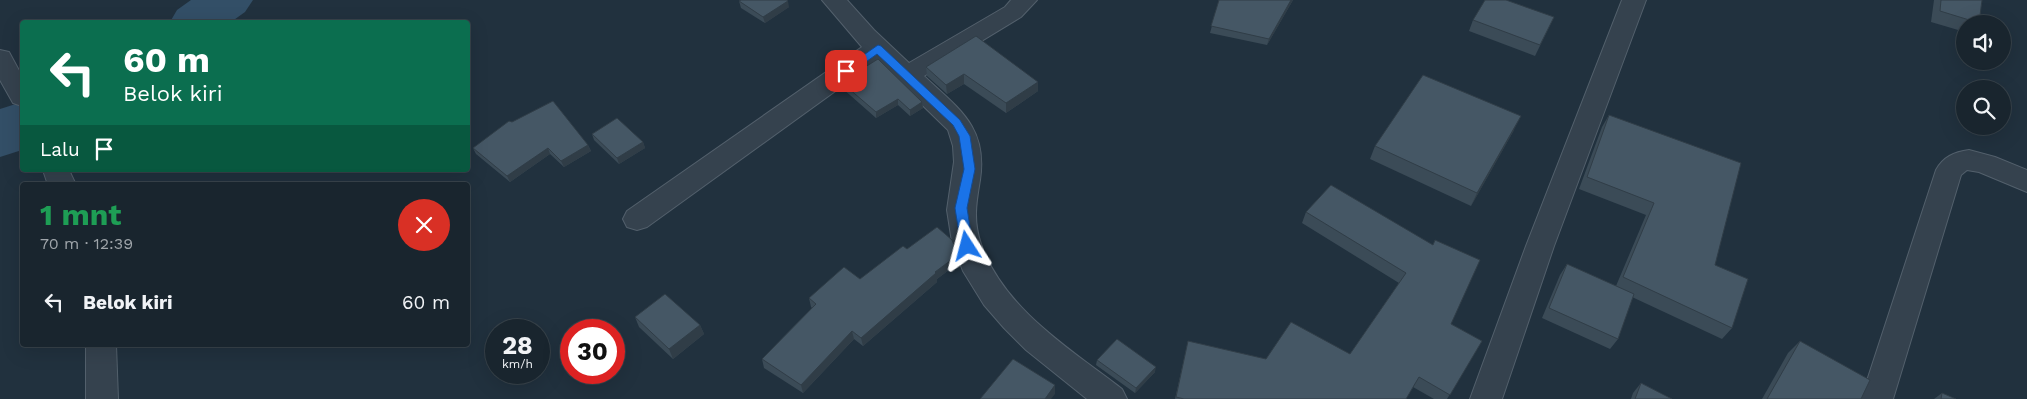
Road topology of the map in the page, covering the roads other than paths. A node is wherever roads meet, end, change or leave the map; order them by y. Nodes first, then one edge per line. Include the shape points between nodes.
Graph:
1 (834, 0) edge
2 (1025, 0) edge
3 (1634, 0) edge
4 (878, 48) junction
5 (0, 58) edge
6 (907, 75) junction
7 (20, 93) edge
8 (2027, 182) edge
9 (637, 219) dead end
10 (101, 347) edge
11 (102, 399) edge
12 (1111, 399) edge
13 (1486, 399) edge
14 (1877, 399) edge

1 - 4 street
2 - 6 street via 1013,12
3 - 13 street via 1540,246
4 - 6 street
4 - 9 street
5 - 7 street
6 - 12 street via 957,122 965,136 969,169 961,208 967,246 986,286 1015,322
8 - 14 street via 1970,160 1949,170
10 - 11 street

